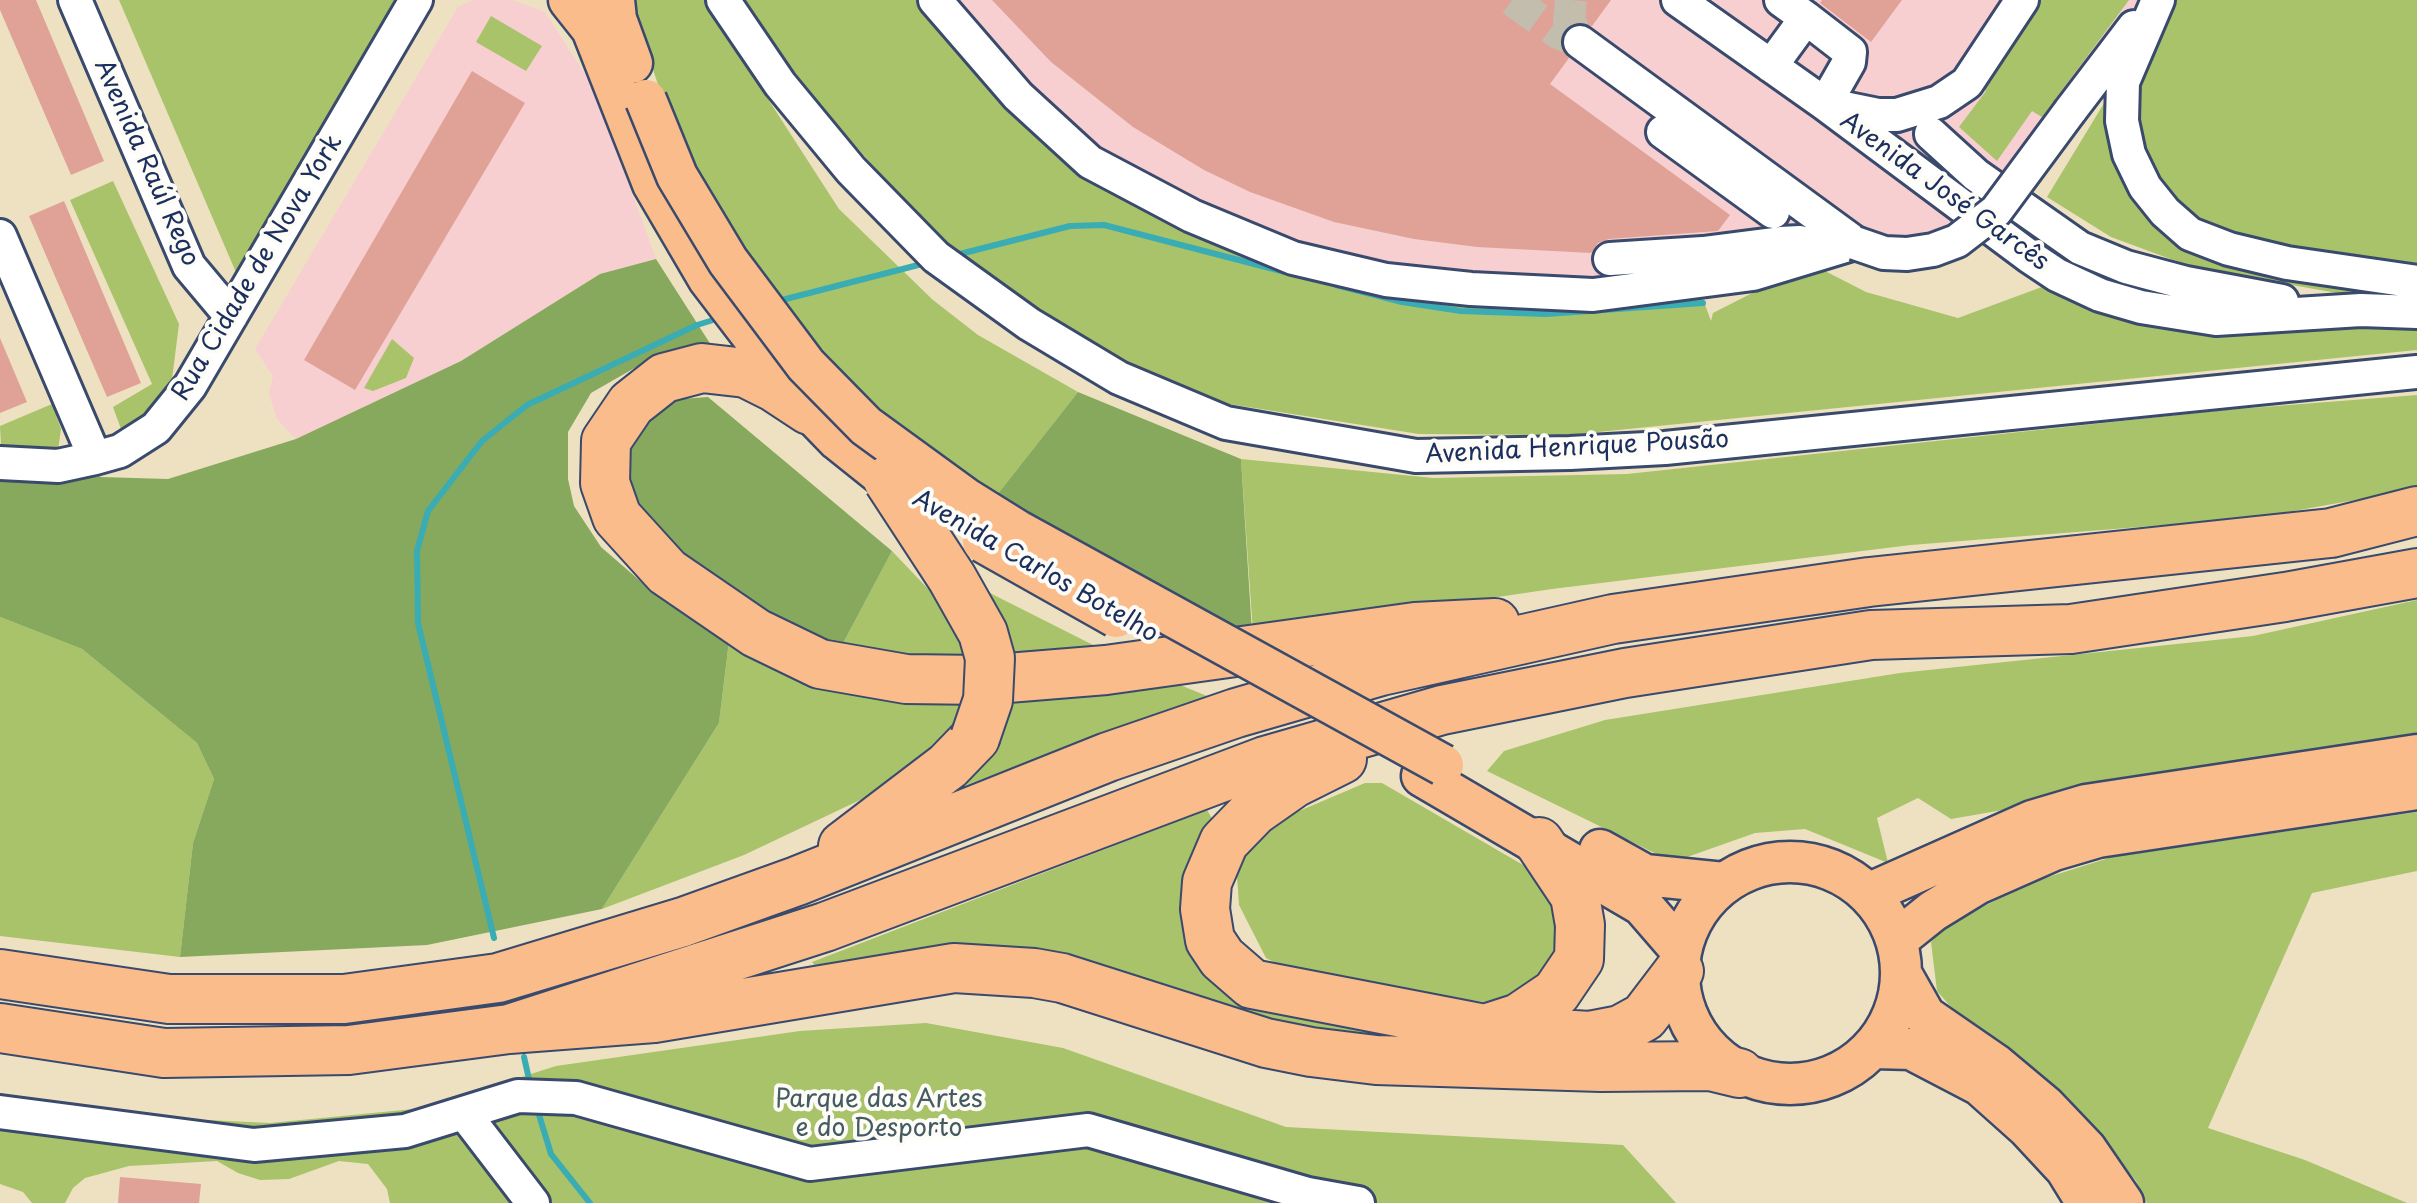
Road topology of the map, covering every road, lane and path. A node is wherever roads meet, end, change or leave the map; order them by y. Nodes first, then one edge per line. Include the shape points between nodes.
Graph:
1 (75, 0) edge
2 (569, 0) edge
3 (614, 0) edge
4 (723, 0) edge
5 (935, 0) edge
6 (1678, 0) edge
7 (2022, 0) edge
8 (2156, 0) edge
9 (416, 5) edge
10 (1793, 9) edge
11 (1580, 42) dead end
12 (1771, 66) junction
13 (633, 101) junction
14 (1825, 104) junction
15 (1663, 132) dead end
16 (2017, 205) junction
17 (0, 236) edge
18 (1842, 243) junction
19 (1610, 259) dead end
20 (2417, 282) edge
21 (2362, 310) junction
22 (2417, 312) edge
23 (231, 316) junction
24 (2417, 372) edge
25 (809, 410) junction
26 (96, 458) junction
27 (0, 463) edge
28 (888, 480) junction
29 (2417, 510) edge
30 (2417, 573) edge
31 (1614, 619) junction
32 (1442, 710) junction
33 (2417, 755) edge
34 (1433, 771) junction
35 (2417, 789) edge
36 (1539, 842) junction
37 (798, 881) junction
38 (1724, 883) junction
39 (1870, 893) junction
40 (1900, 958) junction
41 (1680, 961) junction
42 (0, 974) edge
43 (0, 1028) edge
44 (510, 1029) junction
45 (1485, 1029) junction
46 (1874, 1048) junction
47 (1739, 1072) junction
48 (0, 1112) edge
49 (464, 1112) junction
50 (532, 1203) edge
51 (1358, 1203) edge
52 (2087, 1203) edge
53 (2123, 1203) edge

1 - 23 street, Avenida Raúl Rego via 189,266
2 - 13 main road, Avenida Carlos Botelho
3 - 13 main road, Avenida Carlos Botelho
4 - 24 street, Avenida Henrique Pousão via 851,170 936,257 1119,378 1226,423 1416,456 1665,448
5 - 18 street via 1018,96 1090,162 1192,216 1293,258 1386,280 1593,295 1753,274
6 - 12 street, Avenida José Garcês
7 - 14 street, Avenida José Garcês via 1966,83 1939,102 1897,115
8 - 18 street, bridge via 1996,210 1933,250 1884,253
8 - 20 street via 2124,82 2122,122 2145,187 2165,212 2190,234 2229,249
9 - 23 street, Rua Cidade de Nova York
10 - 12 street
10 - 14 street via 1850,52
11 - 18 street
12 - 14 street, Avenida José Garcês
13 - 25 main road, Avenida Carlos Botelho via 653,184 692,253
13 - 34 main road, Avenida Carlos Botelho, bridge via 728,261 806,365 866,426 965,498
14 - 21 street, Avenida José Garcês via 2030,257 2100,296 2216,318
15 - 18 street via 1782,217
16 - 16 street via 1976,175 1931,134
16 - 21 street via 2080,248 2126,267 2260,298
17 - 26 street
18 - 19 street
21 - 22 street, Avenida José Garcês
23 - 26 street, Rua Cidade de Nova York via 156,428
25 - 28 main road, Avenida Carlos Botelho
25 - 31 highway via 746,373 702,368 664,378 631,404 606,441 604,483 618,518 667,572 756,633 820,664 906,679 984,680 1106,670 1415,626
26 - 27 street, Rua Cidade de Nova York via 58,466
28 - 34 main road, Avenida Carlos Botelho, bridge via 1048,580
28 - 37 highway, bridge via 982,633 990,658 988,700 975,738 948,766
29 - 31 highway via 2331,533 1869,582
30 - 32 highway via 2071,629 1872,635 1625,672
31 - 37 highway via 1381,671 1236,713
32 - 44 highway via 1265,761 825,927
32 - 45 highway via 1294,783 1254,811 1224,842 1207,882 1205,909 1210,940 1252,984
33 - 39 main road via 2086,805 2032,820
34 - 36 main road, Avenida Carlos Botelho
34 - 38 main road, Avenida Carlos Botelho via 1644,875
35 - 40 main road via 2054,850 1932,911
36 - 41 main road, Avenida Carlos Botelho via 1642,905
36 - 45 highway via 1575,896 1579,960 1556,993 1519,1018
37 - 42 highway via 498,978 344,999 169,999
38 - 39 main road via 1777,862 1809,862 1836,870
38 - 41 main road via 1690,924
39 - 40 main road via 1887,914
40 - 46 main road via 1894,1015
40 - 53 main road via 1925,1016 2045,1106 2086,1149
41 - 45 highway via 1644,1017 1620,1030 1589,1036
41 - 47 main road via 1681,997 1691,1025 1717,1058
43 - 44 highway via 164,1053 348,1050
44 - 47 highway via 654,1018 954,968 1062,978 1312,1052
46 - 47 main road via 1847,1070 1800,1084
46 - 52 main road via 1912,1049 1980,1086 2028,1127
48 - 49 street via 254,1145 405,1131
49 - 50 street
49 - 51 street via 533,1096 576,1098 810,1164 1088,1130

